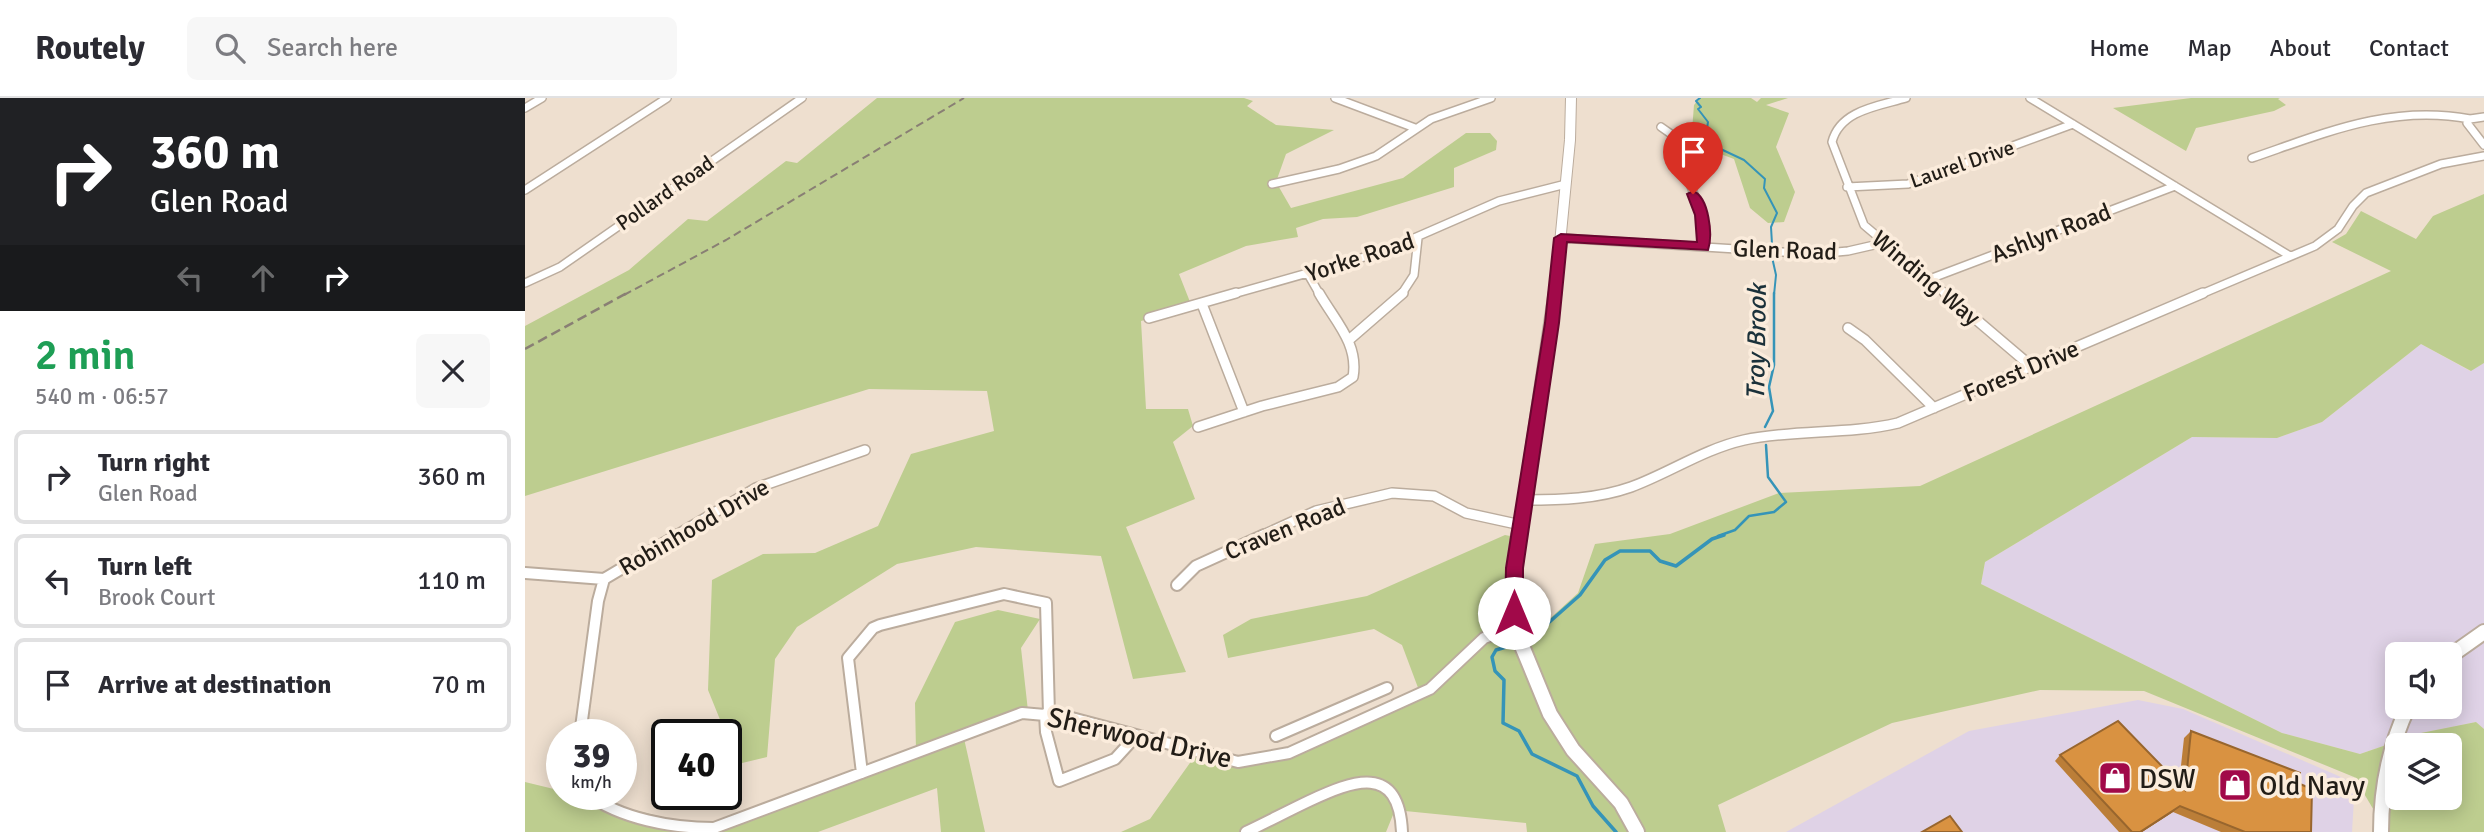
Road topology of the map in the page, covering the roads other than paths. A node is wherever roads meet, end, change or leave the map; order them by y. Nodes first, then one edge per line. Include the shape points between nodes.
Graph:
1 (542, 98) edge
2 (667, 98) edge
3 (802, 98) edge
4 (1335, 98) edge
5 (1491, 98) edge
6 (1571, 98) edge
7 (1906, 98) edge
8 (2030, 98) edge
9 (1468, 101) edge
10 (525, 108) edge
11 (2484, 117) edge
12 (2470, 119) junction
13 (2073, 124) junction
14 (1661, 127) dead end
15 (1415, 128) junction
16 (2484, 145) edge
17 (2484, 156) edge
18 (2252, 159) dead end
19 (1272, 184) dead end
20 (1566, 184) junction
21 (2175, 186) junction
22 (1847, 187) junction
23 (525, 190) edge
24 (1418, 238) junction
25 (1561, 238) junction
26 (1884, 243) junction
27 (1704, 247) junction
28 (2290, 256) junction
29 (1308, 274) junction
30 (1927, 280) junction
31 (525, 283) edge
32 (1202, 304) junction
33 (1149, 318) dead end
34 (1848, 328) dead end
35 (1350, 340) junction
36 (2032, 366) junction
37 (1355, 373) joint
38 (1934, 408) junction
39 (1244, 412) junction
40 (1198, 427) dead end
41 (865, 450) dead end
42 (1525, 500) junction
43 (1521, 525) junction
44 (525, 573) edge
45 (604, 579) junction
46 (1177, 585) dead end
47 (1516, 626) junction
48 (2484, 632) edge
49 (2462, 648) edge
50 (1387, 688) dead end
51 (1047, 714) junction
52 (582, 719) edge
53 (2402, 719) edge
54 (1315, 720) junction
55 (1136, 736) junction
56 (1276, 736) dead end
57 (1323, 737) junction
58 (862, 774) junction
59 (613, 810) edge
60 (1246, 832) edge
61 (1402, 832) edge
62 (1637, 832) edge
63 (2381, 832) edge

1 - 10 street
2 - 23 street
3 - 31 street, Pollard Road via 560,267
4 - 15 street
5 - 9 street
6 - 20 street
7 - 22 street, Winding Way via 1851,117 1835,129 1832,142
8 - 13 street
9 - 15 street
11 - 12 street
12 - 16 street via 2468,124
12 - 18 street via 2435,112 2374,117
13 - 21 street
13 - 22 street, Laurel Drive via 1908,184
14 - 27 street via 1671,134 1702,215
15 - 19 street via 1367,159
17 - 28 street, Forest Drive via 2441,164 2367,194 2328,238
20 - 24 street, Yorke Road via 1507,198
20 - 25 street
21 - 28 street
21 - 30 street, Ashlyn Road
22 - 26 street, Winding Way via 1864,225
24 - 29 street, Yorke Road
24 - 35 street via 1417,271 1407,289
25 - 27 street, Glen Road
25 - 42 street
26 - 27 street, Glen Road via 1832,253
26 - 30 street, Winding Way
28 - 36 street, Forest Drive
29 - 32 street, Yorke Road
29 - 35 street
30 - 36 street, Winding Way
32 - 33 street, Yorke Road
32 - 39 street
34 - 38 street
35 - 37 street
36 - 38 street, Forest Drive
37 - 39 street via 1338,387
38 - 42 street, Forest Drive via 1898,424 1862,432 1739,441 1630,487 1588,498
39 - 40 street
41 - 45 street, Robinhood Drive via 756,488
42 - 43 street
43 - 46 street, Craven Road via 1467,513 1434,496 1382,495 1316,511 1196,566
43 - 47 street via 1512,593
44 - 45 street
45 - 52 street
47 - 57 street, Sherwood Drive via 1481,640 1430,689
47 - 62 street via 1549,714 1573,750 1621,803
48 - 49 street
50 - 54 street
51 - 55 street, Sherwood Drive
51 - 55 street via 1046,732 1059,781 1115,759
51 - 58 street, Sherwood Drive via 1010,716
51 - 58 street via 1046,603 1004,594 880,625 848,658
53 - 63 street via 2384,779
54 - 56 street
54 - 57 street
55 - 57 street, Sherwood Drive via 1238,762 1289,753
58 - 59 street, Sherwood Drive via 726,825 701,829
60 - 61 street via 1361,781 1391,794

